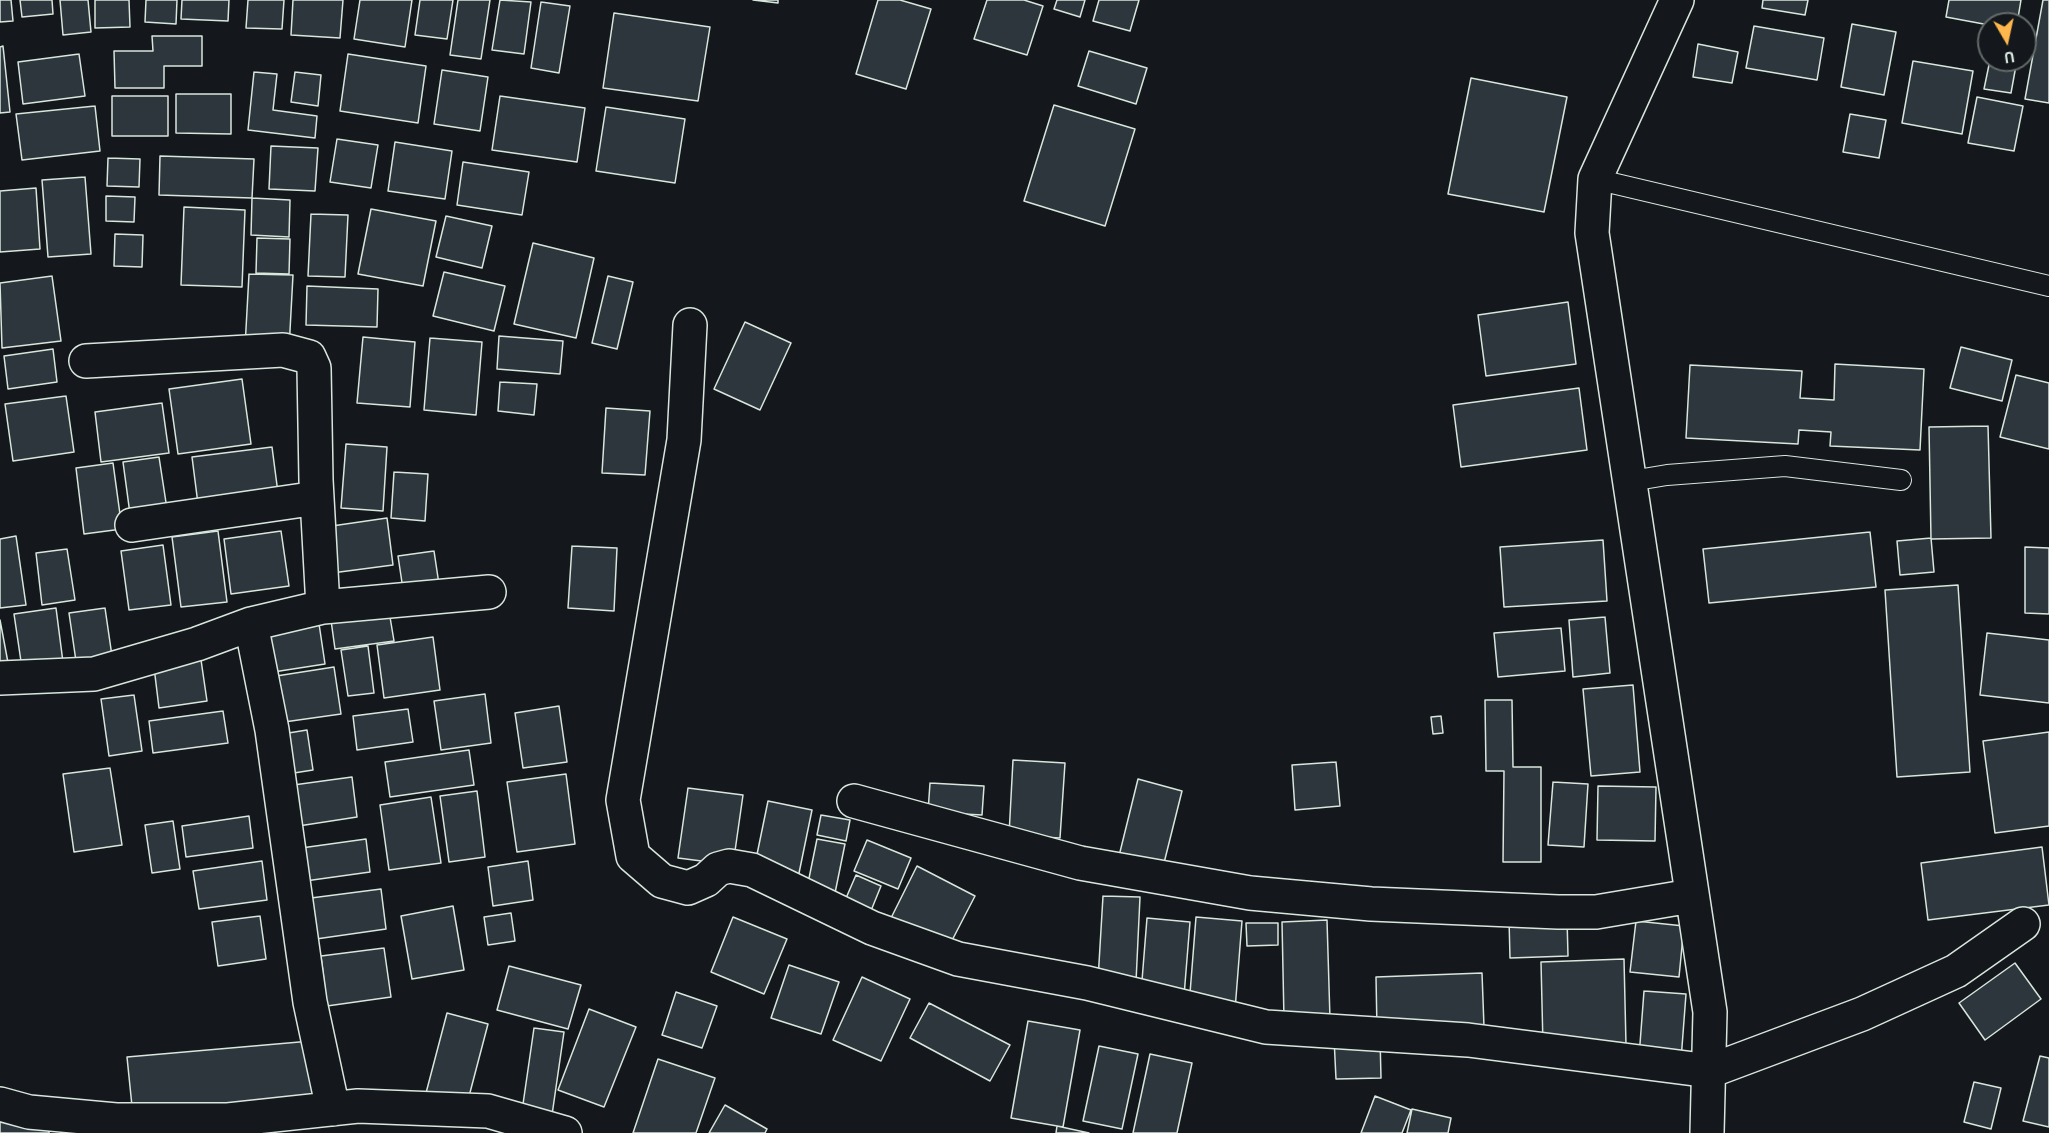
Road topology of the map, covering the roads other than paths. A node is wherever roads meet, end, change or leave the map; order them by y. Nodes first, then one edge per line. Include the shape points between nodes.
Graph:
1 (1677, 0) edge
2 (1595, 179) junction
3 (2049, 286) edge
4 (690, 325) dead end
5 (86, 361) dead end
6 (1901, 480) dead end
7 (1630, 481) junction
8 (317, 498) junction
9 (132, 525) dead end
10 (489, 592) dead end
11 (323, 608) junction
12 (251, 624) junction
13 (0, 678) edge
14 (854, 801) dead end
15 (1691, 896) junction
16 (2023, 924) dead end
17 (1710, 1071) junction
18 (0, 1104) edge
19 (333, 1109) junction
20 (73, 1124) edge
21 (228, 1126) edge
22 (565, 1133) edge
23 (1707, 1133) edge

1 - 2 street
2 - 3 lane
2 - 7 street via 1592,233
4 - 17 street via 684,440 623,800 633,856 662,881 687,888 706,880 718,869 729,866 752,870 872,928 958,959 1087,983 1266,1027 1468,1040
5 - 8 street via 283,350 309,357 314,368
6 - 7 lane via 1785,466
7 - 15 street
8 - 9 street
8 - 11 street
10 - 11 street
11 - 12 street
12 - 13 street via 94,674
12 - 19 street via 272,730 310,1002
14 - 15 street via 1080,863 1250,893 1558,912 1596,912
15 - 17 street via 1710,1012
16 - 17 street via 1956,971 1862,1014
17 - 23 street
18 - 20 street
19 - 21 street
19 - 22 street via 358,1106 488,1111
20 - 21 street via 116,1120

